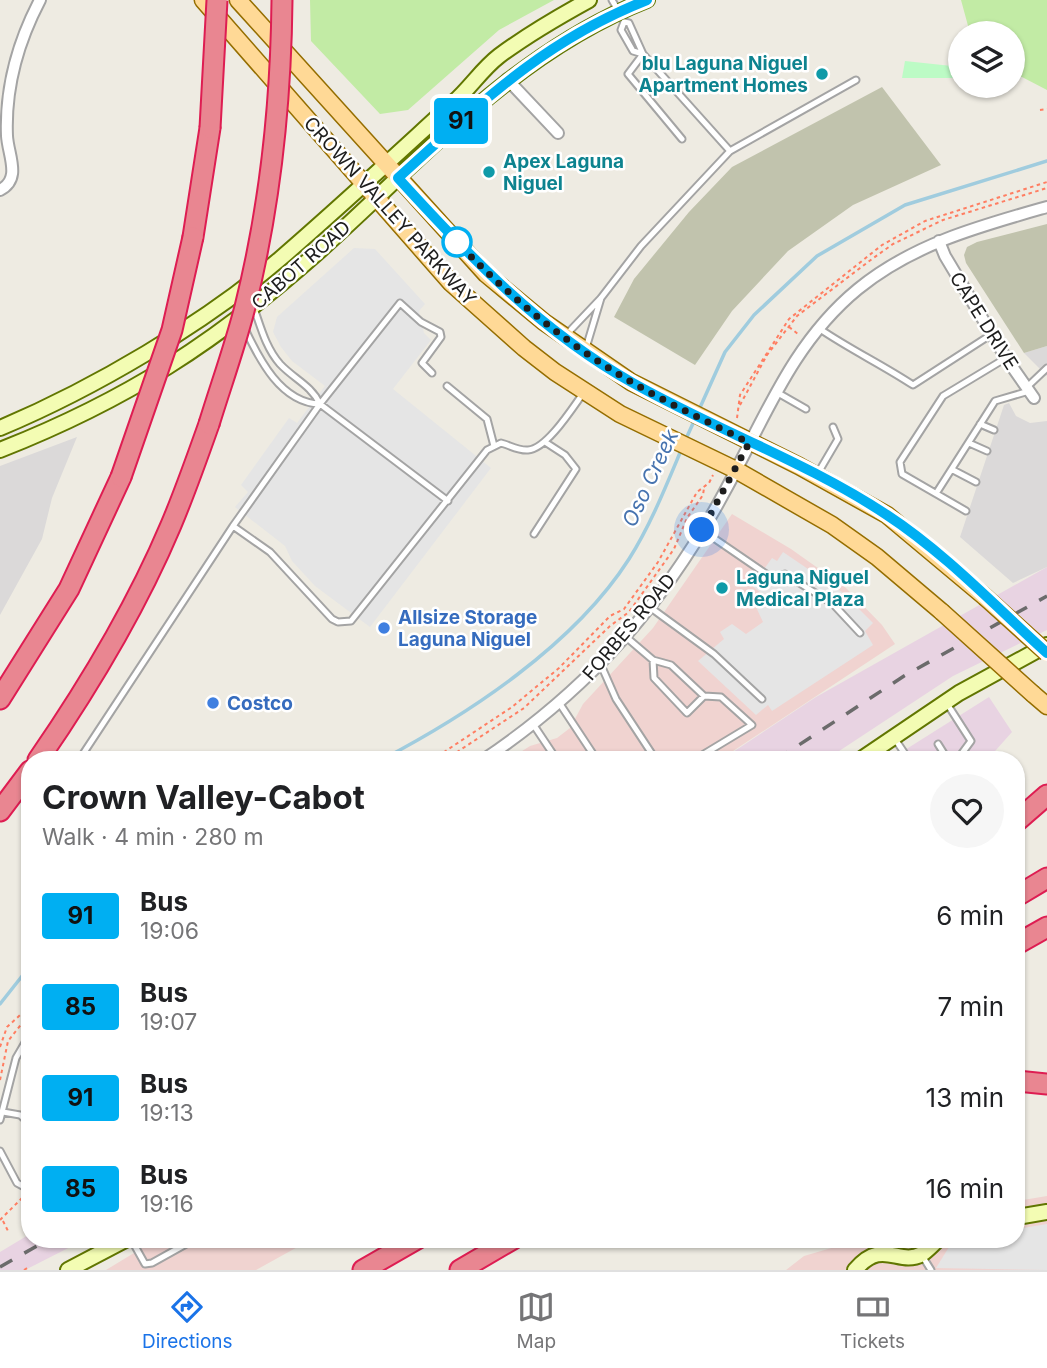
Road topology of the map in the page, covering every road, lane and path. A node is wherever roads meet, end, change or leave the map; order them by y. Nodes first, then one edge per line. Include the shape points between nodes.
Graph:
1 (40, 0) edge
2 (203, 0) edge
3 (217, 0) edge
4 (238, 0) edge
5 (282, 0) edge
6 (589, 0) edge
7 (647, 0) edge
8 (618, 11) edge
9 (643, 54) junction
10 (507, 79) junction
11 (856, 80) dead end
12 (1047, 108) edge
13 (1040, 110) dead end
14 (558, 133) dead end
15 (682, 139) dead end
16 (730, 151) junction
17 (386, 164) junction
18 (398, 178) junction
19 (364, 183) junction
20 (0, 190) edge
21 (377, 198) junction
22 (1047, 207) edge
23 (939, 241) junction
24 (243, 287) junction
25 (601, 298) junction
26 (228, 299) junction
27 (253, 307) junction
28 (240, 317) junction
29 (785, 325) dead end
30 (818, 327) junction
31 (992, 334) junction
32 (563, 338) junction
33 (807, 341) junction
34 (585, 352) junction
35 (1006, 358) junction
36 (1047, 368) edge
37 (432, 373) dead end
38 (447, 386) dead end
39 (584, 392) junction
40 (775, 392) junction
41 (1030, 392) junction
42 (320, 404) junction
43 (806, 409) dead end
44 (980, 425) junction
45 (833, 427) dead end
46 (0, 428) edge
47 (994, 430) dead end
48 (545, 442) junction
49 (749, 443) junction
50 (969, 443) junction
51 (494, 446) junction
52 (0, 450) edge
53 (987, 451) dead end
54 (736, 470) junction
55 (953, 470) junction
56 (816, 475) junction
57 (976, 482) dead end
58 (709, 483) dead end
59 (704, 487) junction
60 (937, 492) junction
61 (448, 501) junction
62 (966, 511) dead end
63 (233, 526) junction
64 (702, 530) junction
65 (534, 534) dead end
66 (651, 608) junction
67 (860, 633) dead end
68 (626, 637) junction
69 (1047, 645) edge
70 (1047, 653) edge
71 (653, 660) junction
72 (601, 665) junction
73 (704, 696) junction
74 (0, 699) edge
75 (762, 699) dead end
76 (946, 702) junction
77 (560, 704) junction
78 (1047, 706) edge
79 (533, 724) junction
80 (894, 737) junction
81 (938, 744) dead end
82 (44, 751) edge
83 (85, 751) edge
84 (446, 751) edge
85 (459, 751) edge
86 (496, 751) edge
87 (551, 751) edge
88 (591, 751) edge
89 (650, 751) edge
90 (709, 751) edge
91 (873, 751) edge
92 (903, 751) edge
93 (942, 751) edge
94 (964, 751) edge
95 (21, 783) edge
96 (1047, 795) edge
97 (0, 811) edge
98 (1025, 814) edge
99 (1047, 878) edge
100 (1025, 891) edge
101 (1047, 927) edge
102 (1025, 939) edge
103 (21, 1014) edge
104 (21, 1024) edge
105 (0, 1047) edge
106 (21, 1049) edge
107 (0, 1080) edge
108 (1025, 1082) edge
109 (1047, 1084) edge
110 (3, 1112) junction
111 (21, 1116) edge
112 (0, 1120) edge
113 (0, 1151) edge
114 (21, 1185) edge
115 (21, 1199) edge
116 (1047, 1212) edge
117 (1025, 1215) edge
118 (1, 1220) edge
119 (9, 1233) dead end
120 (111, 1248) edge
121 (135, 1248) edge
122 (177, 1248) edge
123 (401, 1248) edge
124 (498, 1248) edge
125 (928, 1248) edge
126 (921, 1254) junction
127 (29, 1267) dead end
128 (24, 1270) edge
129 (68, 1270) edge
130 (363, 1270) edge
131 (460, 1270) edge
132 (855, 1270) edge
133 (931, 1270) edge

1 - 20 street via 25,29 8,102 11,181
2 - 19 main road, CROWN VALLEY PARKWAY
3 - 74 highway, bridge via 210,128 172,330 121,477 69,589
4 - 17 main road, CROWN VALLEY PARKWAY
5 - 82 highway, bridge via 276,122 266,196 244,307 209,424 171,526 129,613
6 - 17 main road, CABOT ROAD via 496,58
7 - 8 main road, CABOT ROAD
8 - 9 lane
8 - 10 main road, CABOT ROAD
9 - 15 lane via 628,74
9 - 16 lane
10 - 14 street
10 - 18 main road, CABOT ROAD
11 - 16 lane
12 - 13 path
16 - 25 lane
17 - 18 main road, CROWN VALLEY PARKWAY
17 - 19 main road, CABOT ROAD
18 - 21 main road, CABOT ROAD
18 - 32 main road, CROWN VALLEY PARKWAY via 486,274
19 - 21 main road, CROWN VALLEY PARKWAY
19 - 24 main road, CABOT ROAD
21 - 27 main road, CABOT ROAD
21 - 39 main road, CROWN VALLEY PARKWAY via 459,291
22 - 23 street, FORBES ROAD
23 - 30 street, FORBES ROAD via 870,279
23 - 31 street, CAPE DRIVE
24 - 26 main road, CABOT ROAD
24 - 27 lane
25 - 32 lane
25 - 34 lane
26 - 28 lane
26 - 46 main road, CABOT ROAD via 82,390
27 - 28 main road, CABOT ROAD
27 - 42 lane via 272,354 313,390
28 - 42 lane via 272,376 307,403
28 - 52 main road, CABOT ROAD via 144,384 69,423
29 - 33 path
30 - 31 lane via 912,385
30 - 33 street, FORBES ROAD
31 - 35 street, CAPE DRIVE
32 - 34 main road, CROWN VALLEY PARKWAY
33 - 40 street, FORBES ROAD
34 - 49 main road, CROWN VALLEY PARKWAY
35 - 41 street, CAPE DRIVE
35 - 60 lane via 943,396 900,462 902,474
36 - 41 lane
37 - 42 lane via 422,363 441,334 400,303
38 - 51 lane via 487,419
39 - 48 lane
39 - 54 main road, CROWN VALLEY PARKWAY via 660,436
40 - 43 lane
40 - 49 street, FORBES ROAD
41 - 44 lane via 995,401
42 - 61 lane
42 - 63 lane
44 - 47 lane
44 - 50 lane
45 - 56 lane via 838,439
48 - 51 lane via 528,450 501,443
48 - 65 lane via 576,469
49 - 54 street, FORBES ROAD
49 - 56 main road, CROWN VALLEY PARKWAY
50 - 53 lane
50 - 55 lane
51 - 61 lane
54 - 64 street, FORBES ROAD
54 - 78 main road, CROWN VALLEY PARKWAY, bridge via 832,525 877,557
55 - 57 lane
55 - 60 lane
56 - 70 main road, CROWN VALLEY PARKWAY, bridge via 887,515
58 - 59 path
59 - 84 path via 691,500 658,562 624,609 610,616 512,707
59 - 85 path via 674,549 629,612 524,708
60 - 62 lane
61 - 63 lane via 357,617 344,622 332,618 270,552
63 - 83 lane
64 - 66 street, FORBES ROAD
64 - 67 lane via 772,578 785,574 833,604
66 - 68 street, FORBES ROAD
66 - 75 lane via 714,654
68 - 71 lane
68 - 72 street, FORBES ROAD
69 - 76 main road
71 - 73 lane via 671,665
71 - 73 lane via 654,678 687,713
72 - 77 street, FORBES ROAD
72 - 89 lane via 616,699
73 - 90 lane via 721,697 752,725
76 - 80 main road
76 - 94 lane via 971,741
77 - 79 street, FORBES ROAD
77 - 88 lane
79 - 86 street, FORBES ROAD
79 - 87 lane
80 - 91 main road
80 - 92 lane
81 - 93 lane
95 - 97 highway
96 - 98 highway
99 - 100 highway
101 - 102 highway
103 - 105 path via 7,1027
104 - 107 path via 8,1041
106 - 110 lane
108 - 109 highway
110 - 111 lane
110 - 112 lane
113 - 114 lane
115 - 118 path
116 - 117 main road
118 - 119 path
120 - 129 main road
121 - 122 lane via 145,1264
123 - 130 highway
124 - 131 highway
125 - 126 main road
126 - 132 main road via 906,1258 881,1253
126 - 133 lane
127 - 128 path

